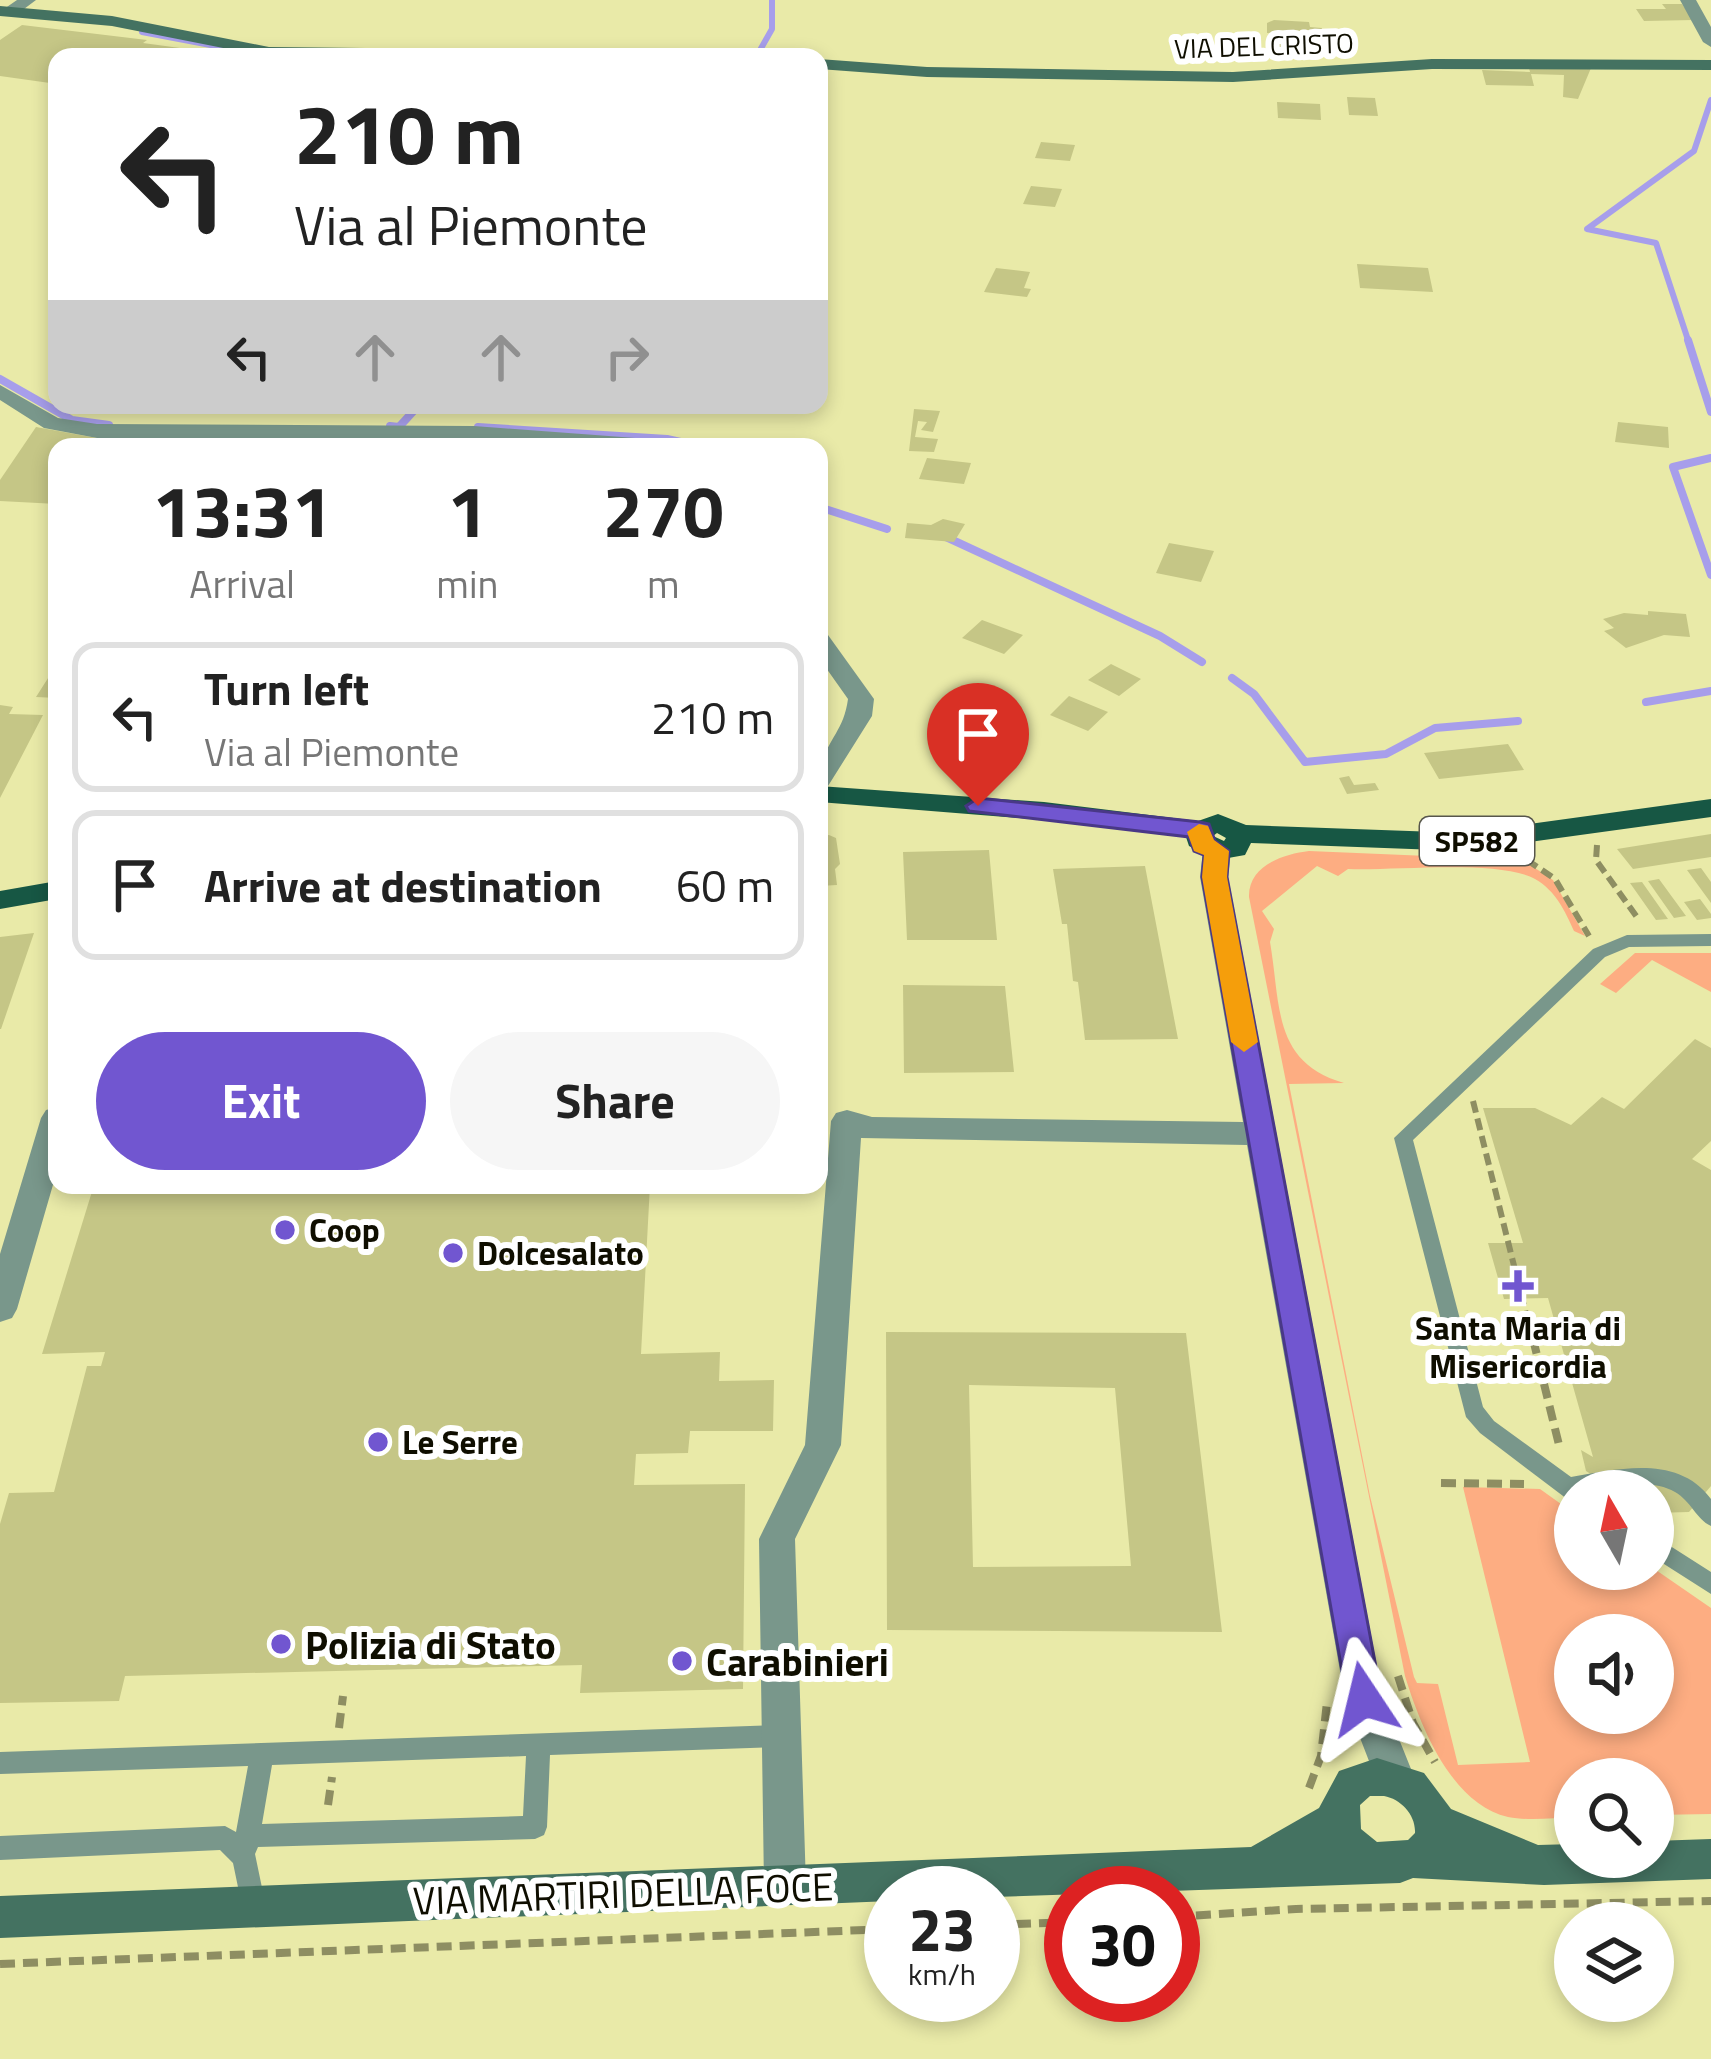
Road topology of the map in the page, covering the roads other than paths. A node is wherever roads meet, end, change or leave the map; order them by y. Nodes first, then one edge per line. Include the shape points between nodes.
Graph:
1 (28, 0) edge
2 (1688, 0) edge
3 (5, 11) edge
4 (1711, 42) edge
5 (248, 48) edge
6 (828, 65) edge
7 (1711, 65) edge
8 (0, 391) edge
9 (572, 438) edge
10 (828, 652) edge
11 (828, 766) edge
12 (828, 795) edge
13 (1711, 808) edge
14 (1219, 838) junction
15 (48, 891) edge
16 (7, 898) edge
17 (48, 900) edge
18 (1711, 940) edge
19 (1261, 1134) junction
20 (48, 1148) edge
21 (0, 1309) edge
22 (1554, 1471) edge
23 (1674, 1480) edge
24 (1711, 1517) edge
25 (1674, 1558) edge
26 (1711, 1584) edge
27 (1346, 1698) junction
28 (782, 1736) junction
29 (538, 1744) junction
30 (262, 1754) junction
31 (0, 1763) edge
32 (1395, 1779) junction
33 (1332, 1803) junction
34 (1426, 1841) junction
35 (239, 1844) junction
36 (0, 1848) edge
37 (1711, 1859) edge
38 (1373, 1862) junction
39 (1245, 1868) junction
40 (785, 1886) junction
41 (253, 1907) junction
42 (0, 1916) edge

1 - 3 street
2 - 4 street
3 - 5 street via 112,21
6 - 7 street, VIA DEL CRISTO via 1233,77 1453,63
8 - 9 street via 52,423 97,431
10 - 11 street via 862,699
12 - 14 main road, SP582 via 1044,811
13 - 14 main road, SP582 via 1465,842
14 - 19 street via 1214,877
15 - 16 main road
16 - 17 main road
18 - 22 lane via 1627,941 1599,952 1403,1138 1473,1411
19 - 27 street
19 - 28 street via 871,1129 847,1121 823,1445 811,1477 787,1503 777,1539
20 - 21 street
23 - 24 lane via 1700,1497
25 - 26 lane
27 - 32 street
27 - 33 street
28 - 29 lane
28 - 40 street
29 - 30 lane
29 - 35 lane via 535,1827
30 - 31 lane
30 - 35 lane
32 - 33 street via 1378,1776
32 - 34 street via 1418,1793
33 - 38 street via 1350,1844
33 - 39 street, VIA MARTIRI DELLA FOCE via 1289,1851
34 - 37 street via 1544,1865
34 - 38 street via 1397,1866
35 - 36 lane
35 - 41 lane
38 - 39 street, VIA MARTIRI DELLA FOCE
39 - 40 street, VIA MARTIRI DELLA FOCE
40 - 41 street, VIA MARTIRI DELLA FOCE
41 - 42 street, VIA MARTIRI DELLA FOCE

